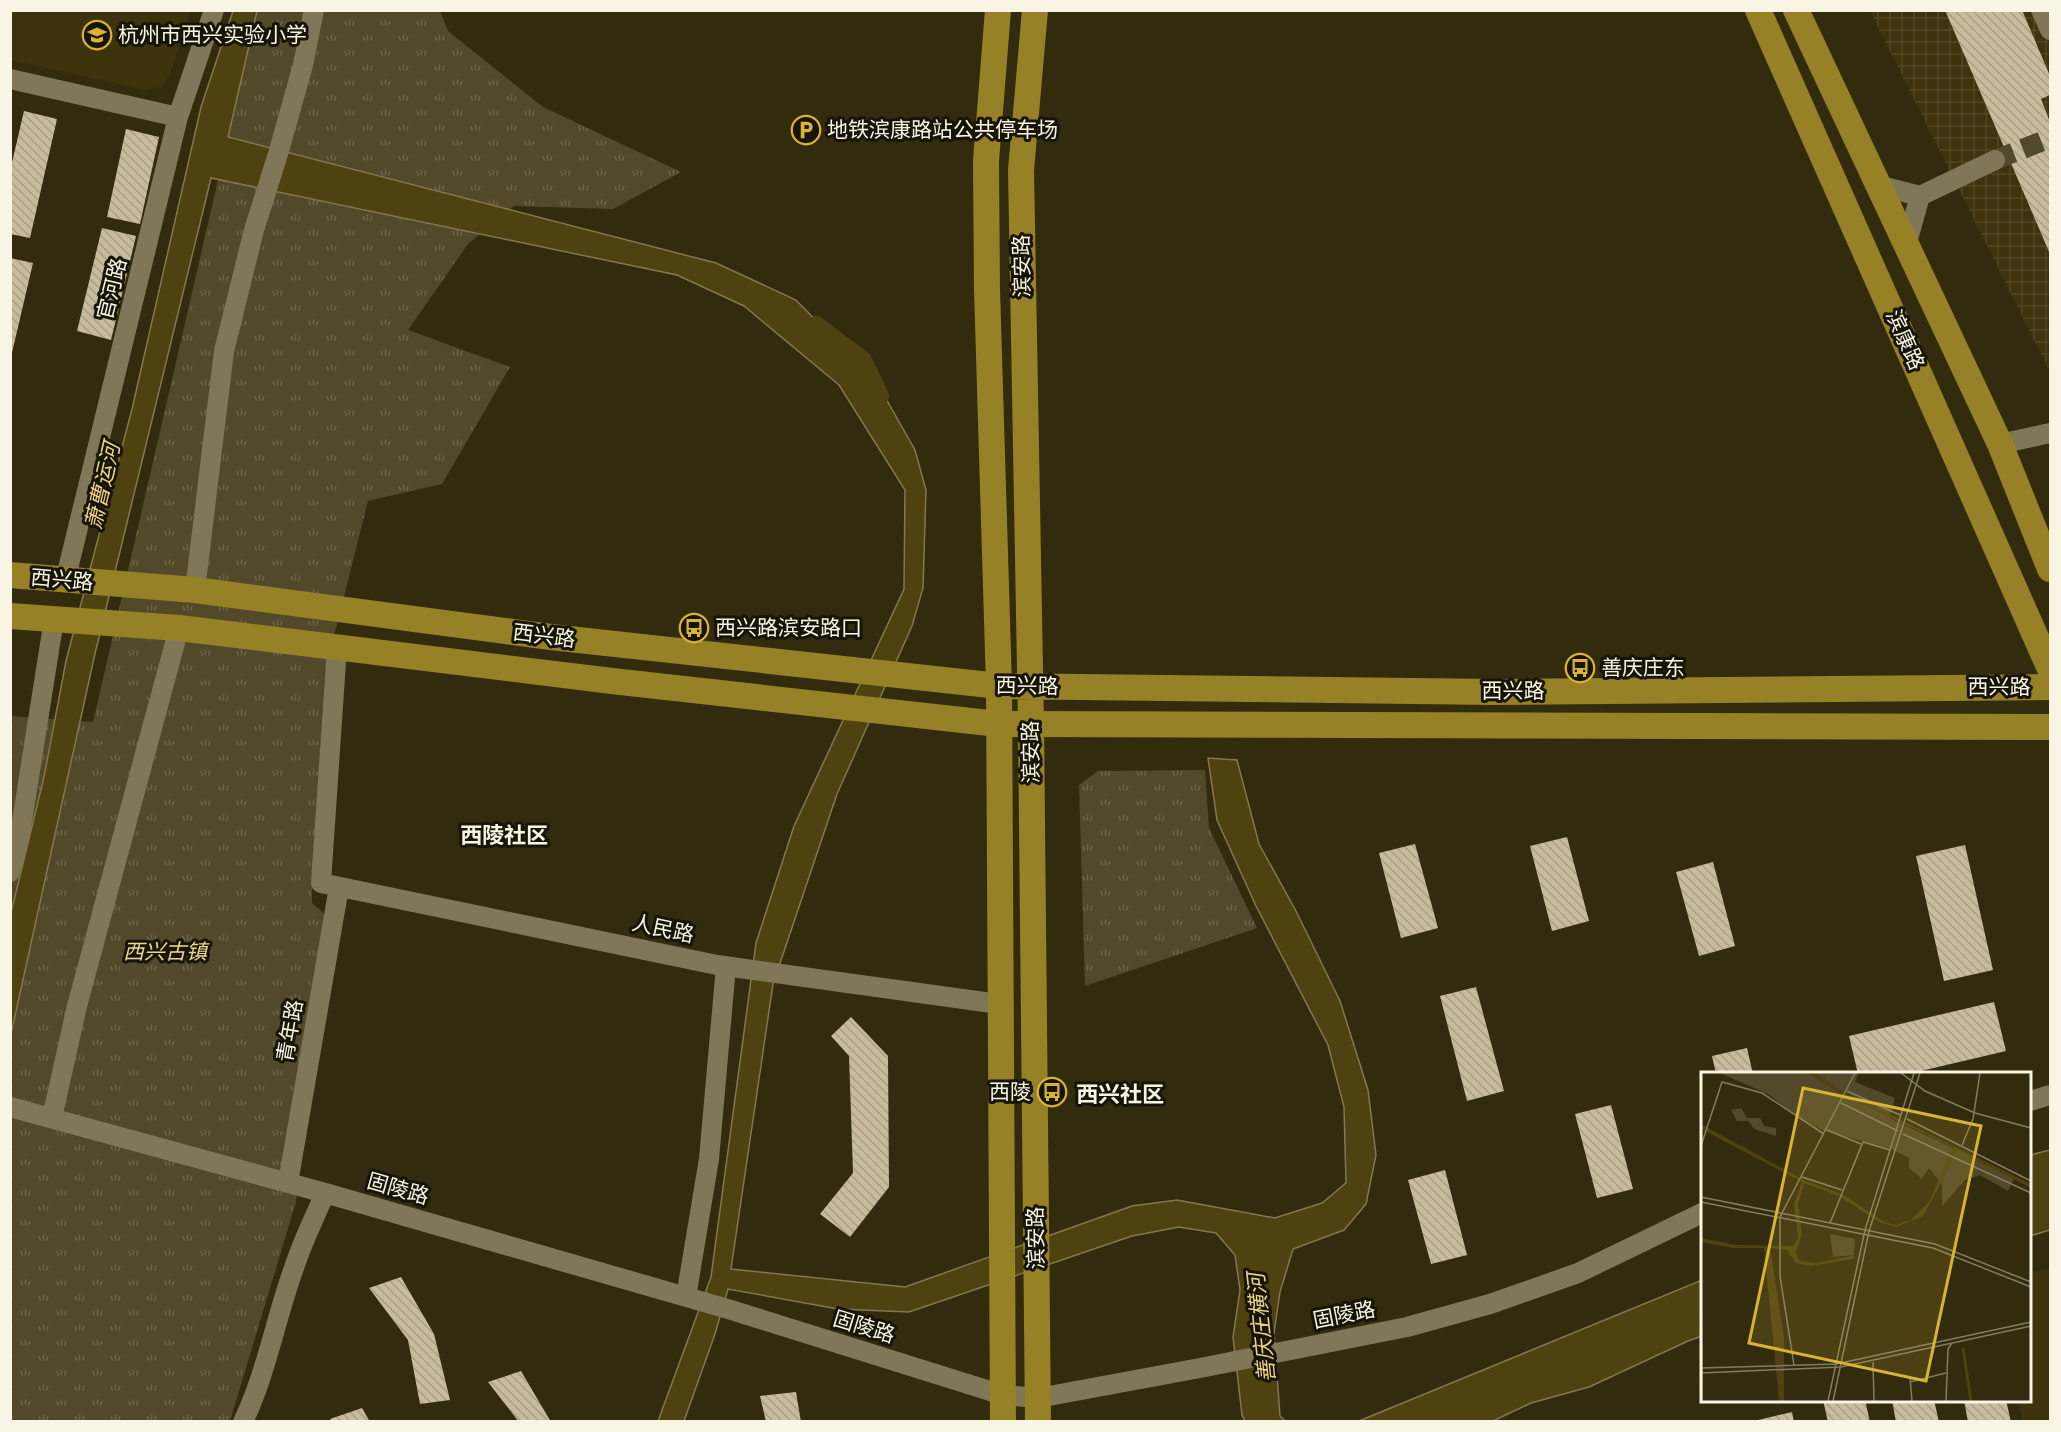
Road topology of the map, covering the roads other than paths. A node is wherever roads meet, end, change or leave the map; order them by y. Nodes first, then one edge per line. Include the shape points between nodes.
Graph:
1 (214, 10) edge
2 (314, 10) edge
3 (998, 10) edge
4 (1035, 10) edge
5 (1758, 10) edge
6 (1796, 10) edge
7 (2041, 10) edge
8 (2050, 30) edge
9 (10, 79) edge
10 (178, 117) junction
11 (1995, 160) tunnel mouth
12 (1877, 185) junction
13 (1920, 196) junction
14 (1906, 246) junction
15 (2050, 433) edge
16 (2000, 444) junction
17 (2050, 568) edge
18 (10, 575) edge
19 (69, 581) junction
20 (195, 590) junction
21 (10, 616) edge
22 (59, 619) junction
23 (179, 628) junction
24 (337, 647) junction
25 (2050, 669) edge
26 (999, 686) junction
27 (1030, 686) junction
28 (2050, 687) edge
29 (998, 724) junction
30 (1031, 724) junction
31 (2050, 727) edge
32 (10, 872) edge
33 (330, 885) junction
34 (726, 966) junction
35 (999, 1004) junction
36 (2050, 1095) edge
37 (2031, 1101) edge
38 (10, 1107) edge
39 (52, 1118) junction
40 (288, 1183) junction
41 (325, 1193) junction
42 (1701, 1213) edge
43 (686, 1297) junction
44 (1003, 1395) junction
45 (1038, 1410) edge
46 (243, 1422) edge
47 (1003, 1422) edge

1 - 10 street, 官河路
2 - 20 street via 303,65 254,230 224,351
3 - 26 main road, 滨安路 via 986,160
4 - 27 main road, 滨安路 via 1021,170
5 - 25 main road, 滨康路
6 - 12 main road, 滨康路
7 - 8 street
9 - 10 street
10 - 19 street, 官河路
11 - 13 street
12 - 13 street
12 - 14 main road, 滨康路
13 - 14 street
14 - 16 main road, 滨康路
15 - 16 street
16 - 17 main road, 滨康路
18 - 19 main road, 西兴路
19 - 20 main road, 西兴路
20 - 26 main road, 西兴路 via 551,637
21 - 22 main road, 西兴路
22 - 23 main road, 西兴路
22 - 32 street
23 - 24 main road, 西兴路
23 - 39 street via 77,1006
24 - 29 main road, 西兴路
24 - 33 street, 青年路
26 - 27 main road, 西兴路
26 - 29 main road, 滨安路
27 - 28 main road, 西兴路 via 1495,692
27 - 30 main road, 滨安路
29 - 30 main road, 西兴路
29 - 35 main road, 滨安路
30 - 31 main road, 西兴路
30 - 45 main road, 滨安路
33 - 34 street, 人民路
33 - 40 street, 青年路
34 - 35 street, 人民路
34 - 43 street via 709,1159
35 - 44 main road, 滨安路
36 - 37 street
38 - 39 street, 固陵路
39 - 40 street, 固陵路
40 - 41 street, 固陵路
41 - 43 street, 固陵路
41 - 46 street via 295,1264
42 - 45 street, 固陵路 via 1578,1273 1490,1304 1407,1327 1200,1368
43 - 44 street, 固陵路
44 - 45 street, 固陵路
44 - 47 main road, 滨安路

